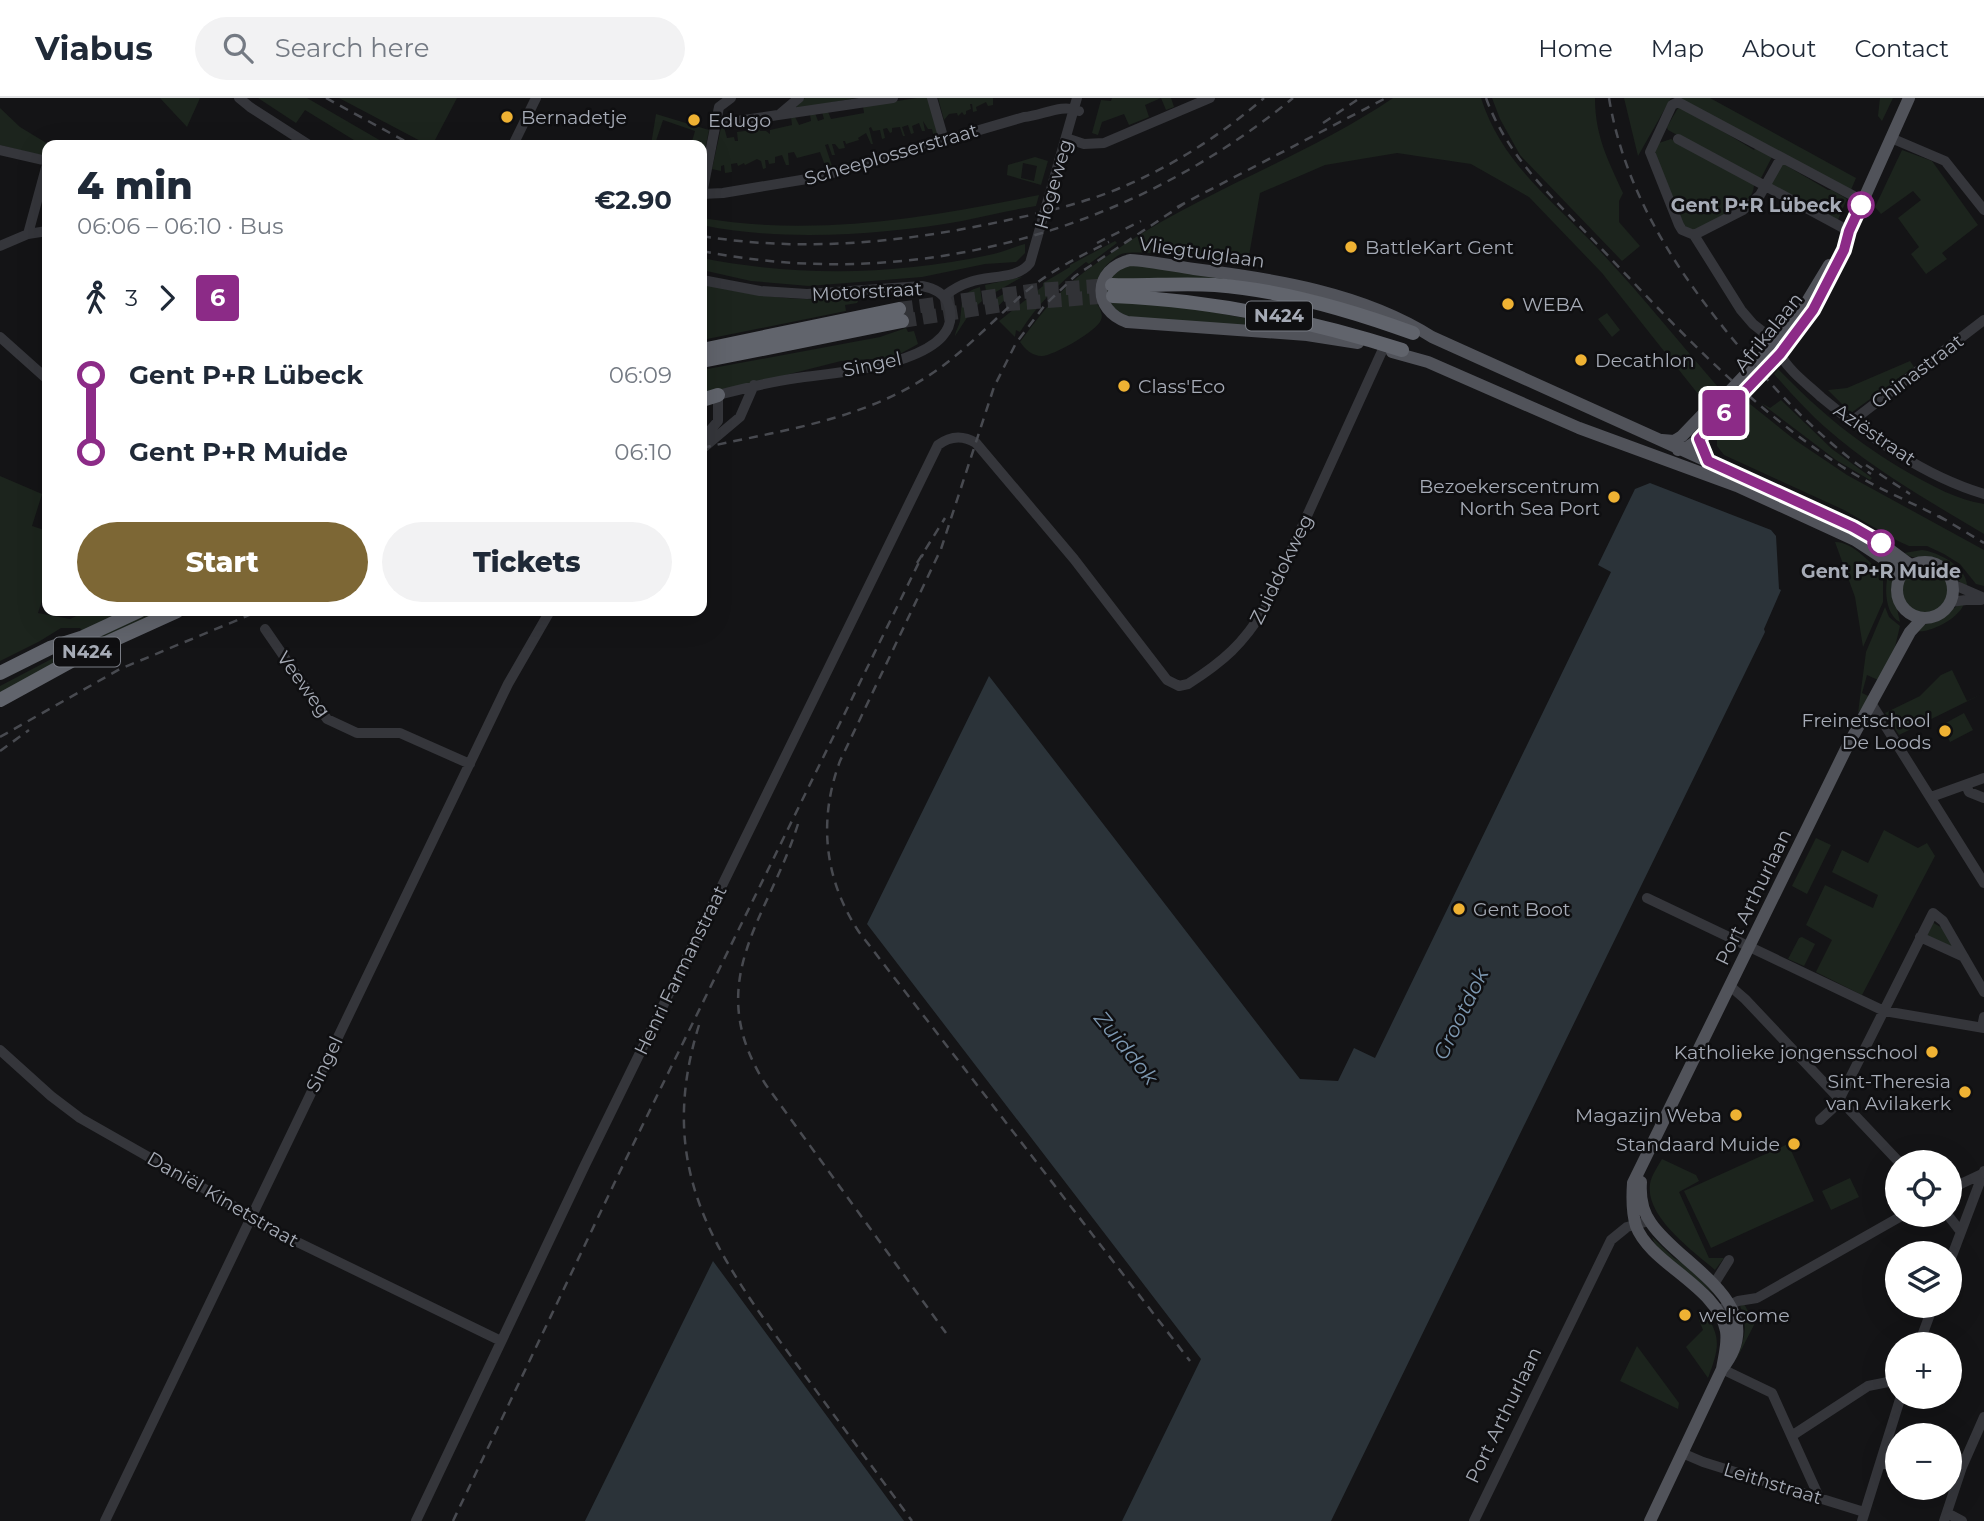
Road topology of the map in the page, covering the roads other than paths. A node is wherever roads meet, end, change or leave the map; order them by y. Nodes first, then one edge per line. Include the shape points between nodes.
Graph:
1 (239, 98) edge
2 (536, 98) edge
3 (731, 98) edge
4 (799, 98) edge
5 (893, 98) edge
6 (932, 98) edge
7 (1210, 98) edge
8 (1909, 98) edge
9 (864, 100) edge
10 (719, 102) edge
11 (1077, 106) edge
12 (780, 113) junction
13 (717, 124) junction
14 (1066, 138) junction
15 (1891, 138) junction
16 (1678, 139) dead end
17 (301, 140) edge
18 (515, 140) edge
19 (944, 140) junction
20 (0, 150) edge
21 (1781, 158) junction
22 (42, 161) edge
23 (707, 171) edge
24 (42, 181) edge
25 (1765, 187) junction
26 (707, 194) edge
27 (1863, 201) junction
28 (1984, 210) edge
29 (1849, 231) junction
30 (42, 232) edge
31 (28, 234) junction
32 (1694, 234) junction
33 (0, 246) edge
34 (1025, 268) joint
35 (707, 280) edge
36 (944, 296) junction
37 (1984, 320) edge
38 (1415, 330) junction
39 (0, 337) edge
40 (707, 343) edge
41 (720, 346) junction
42 (1778, 348) junction
43 (707, 349) edge
44 (1383, 349) junction
45 (1407, 353) junction
46 (707, 360) edge
47 (42, 375) edge
48 (754, 385) junction
49 (718, 395) junction
50 (707, 398) edge
51 (1558, 419) junction
52 (1851, 422) junction
53 (1688, 430) junction
54 (707, 434) edge
55 (961, 438) joint
56 (1699, 439) junction
57 (1662, 440) junction
58 (707, 445) edge
59 (1682, 450) junction
60 (1708, 461) junction
61 (1688, 467) junction
62 (1984, 494) edge
63 (1912, 566) junction
64 (1900, 576) junction
65 (1952, 584) junction
66 (1984, 599) edge
67 (1950, 603) junction
68 (1906, 611) junction
69 (128, 616) edge
70 (166, 616) edge
71 (547, 616) edge
72 (1922, 619) junction
73 (265, 629) dead end
74 (1899, 651) junction
75 (0, 673) edge
76 (0, 700) edge
77 (1871, 703) junction
78 (470, 764) junction
79 (1984, 778) edge
80 (1966, 785) junction
81 (1931, 797) junction
82 (1984, 798) edge
83 (1984, 883) edge
84 (1647, 898) dead end
85 (1920, 937) junction
86 (1750, 946) junction
87 (1964, 957) junction
88 (1730, 986) junction
89 (1984, 992) edge
90 (1884, 1011) junction
91 (1983, 1024) edge
92 (0, 1050) edge
93 (1840, 1098) junction
94 (1819, 1121) dead end
95 (1888, 1150) edge
96 (1645, 1161) junction
97 (1983, 1172) edge
98 (1962, 1183) edge
99 (250, 1219) junction
100 (1649, 1221) junction
101 (1636, 1224) junction
102 (1885, 1225) edge
103 (1957, 1227) edge
104 (1961, 1232) junction
105 (1958, 1241) edge
106 (1729, 1260) dead end
107 (1714, 1284) junction
108 (1730, 1304) junction
109 (1717, 1310) junction
110 (501, 1341) junction
111 (1722, 1369) junction
112 (1885, 1382) edge
113 (1896, 1409) edge
114 (1984, 1418) edge
115 (1793, 1435) junction
116 (1682, 1453) junction
117 (1962, 1461) edge
118 (1880, 1463) junction
119 (1885, 1464) edge
120 (1819, 1497) junction
121 (1863, 1516) edge
122 (1946, 1517) edge
123 (105, 1521) edge
124 (416, 1521) edge
125 (1474, 1521) edge
126 (1650, 1521) edge
127 (1962, 1521) edge

1 - 17 street
2 - 18 street
3 - 10 street
4 - 12 street
5 - 9 street
6 - 19 street
7 - 14 street via 1104,143 1084,144
8 - 15 main road, Afrikalaan
9 - 12 street
10 - 13 street
11 - 14 street, Hogeweg
11 - 19 street, Scheeplosserstraat
12 - 13 street
13 - 23 street
14 - 34 street, Hogeweg
15 - 27 main road, Afrikalaan
15 - 28 street via 1945,161
16 - 25 street
19 - 26 street, Scheeplosserstraat via 819,177
20 - 22 street
21 - 25 street
21 - 27 street
21 - 32 street, Aziëstraat via 1678,102 1672,105 1650,152 1679,225
24 - 31 street
25 - 29 street
25 - 32 street via 1743,210
27 - 29 main road, Afrikalaan
29 - 42 main road, Afrikalaan
30 - 31 street
31 - 33 street
32 - 42 street, Aziëstraat via 1747,317
34 - 36 street, Motorstraat via 969,282
35 - 36 street, Motorstraat via 760,291 807,294 922,286
36 - 48 street, Singel via 949,323 939,339 923,351 881,366
37 - 52 street, Chinastraat
38 - 44 main road, Vliegtuiglaan / N424 via 1339,296 1228,273 1130,260 1117,265 1102,286 1109,312 1127,322 1329,337
38 - 45 highway, N424 via 1247,289 1213,285 1113,290 1284,317
38 - 57 main road, N424
39 - 47 street
40 - 41 highway
41 - 43 highway
41 - 46 highway via 900,315
42 - 52 street, Aziëstraat via 1804,382
42 - 53 main road, Afrikalaan
42 - 56 main road, Afrikalaan
44 - 45 main road, Vliegtuiglaan / N424
44 - 55 street, Zuiddokweg via 1253,628 1234,652 1179,686 1167,680 1074,559 976,443
45 - 51 main road, Vliegtuiglaan / N424
48 - 49 street, Singel
48 - 58 street via 740,417
49 - 50 highway
49 - 54 street via 718,421
51 - 59 main road, N424 via 1570,418 1664,450
51 - 61 main road, Vliegtuiglaan
52 - 62 street, Aziëstraat via 1952,483
53 - 57 main road via 1674,441
53 - 59 main road
55 - 110 street, Henri Farmanstraat via 944,440 932,455
56 - 59 main road, Afrikalaan
56 - 60 main road
57 - 59 main road
59 - 60 main road
59 - 61 main road
60 - 63 main road via 1853,527
61 - 64 main road, Vliegtuiglaan via 1856,540 1890,563
63 - 64 main road
63 - 65 main road, Port Arthurlaan via 1934,564 1946,572
64 - 68 main road, Port Arthurlaan via 1898,598
65 - 66 street, Port Arthurlaan
65 - 67 main road
66 - 67 street, Port Arthurlaan
67 - 72 main road, Port Arthurlaan via 1938,615
68 - 72 main road
68 - 74 main road, Port Arthurlaan
69 - 75 highway, N424
70 - 76 highway, N424 via 91,650
71 - 78 street, Singel
72 - 74 main road, Port Arthurlaan
73 - 78 street, Veeweg via 327,719 357,733 400,733
74 - 77 main road, Port Arthurlaan
77 - 81 street
77 - 86 main road, Port Arthurlaan
78 - 99 street, Singel
79 - 80 street
80 - 81 street
80 - 82 street via 1969,792
81 - 83 street
84 - 86 street
85 - 87 street
85 - 87 street via 1933,913 1943,921
85 - 90 street
86 - 88 main road, Port Arthurlaan
86 - 90 street
87 - 89 street
88 - 93 street
88 - 96 main road, Port Arthurlaan
90 - 91 street
90 - 93 street
92 - 99 street, Daniël Kinetstraat via 80,1118 212,1192
93 - 94 street
93 - 95 street
96 - 100 main road, Port Arthurlaan via 1640,1193
96 - 101 main road, Port Arthurlaan via 1633,1184
97 - 98 street
97 - 104 street
99 - 110 street, Daniël Kinetstraat
99 - 123 street, Singel
100 - 101 street, Port Arthurlaan
100 - 107 main road
101 - 109 main road via 1649,1244
101 - 125 street, Port Arthurlaan via 1611,1241
102 - 108 street via 1757,1298
103 - 104 street
104 - 105 street
106 - 107 street
107 - 108 main road
108 - 109 street
108 - 111 main road via 1736,1338
109 - 111 main road via 1726,1333
110 - 124 street, Henri Farmanstraat
111 - 115 street via 1772,1393
111 - 116 main road
112 - 115 street via 1868,1385
113 - 118 street
114 - 117 street
115 - 120 street
116 - 120 street, Leithstraat
116 - 126 main road
118 - 119 street
118 - 121 street
120 - 121 street, Leithstraat
122 - 127 street

